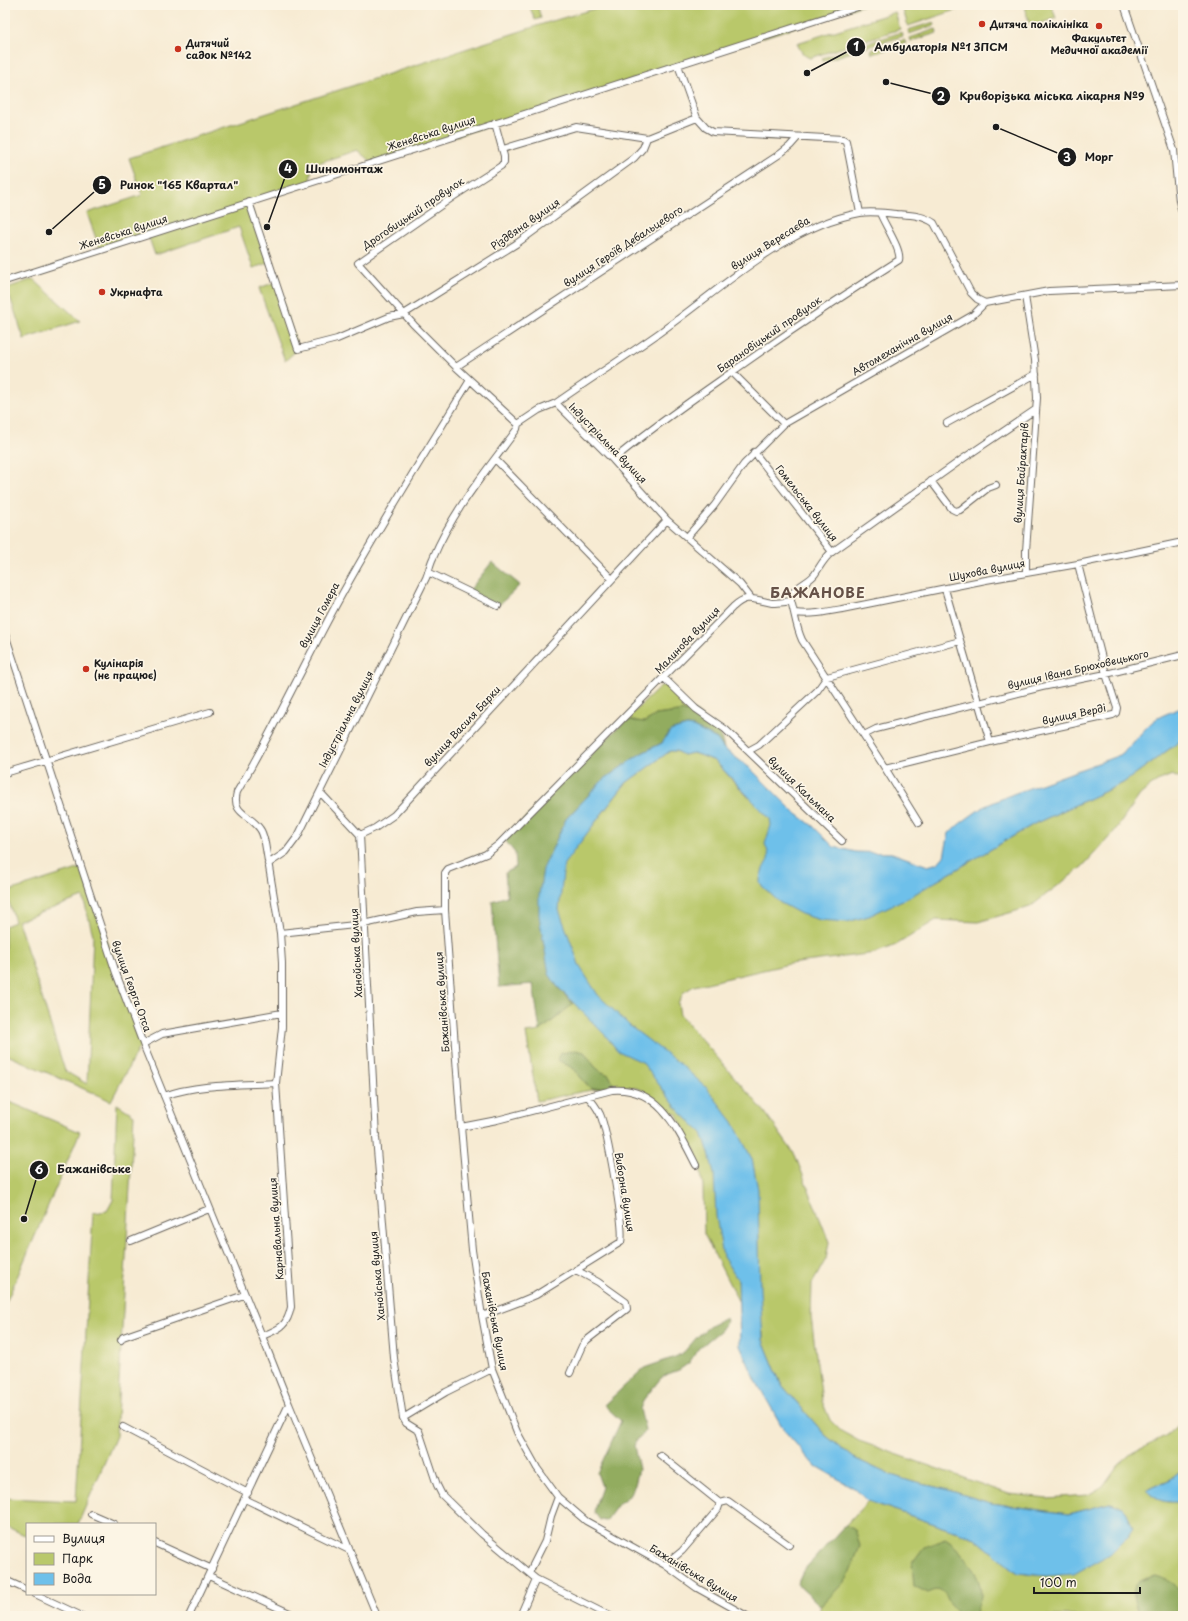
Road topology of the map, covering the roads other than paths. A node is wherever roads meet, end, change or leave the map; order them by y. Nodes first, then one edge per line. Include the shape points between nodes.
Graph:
1 (864, 5) edge
2 (1124, 5) edge
3 (678, 64) junction
4 (697, 118) junction
5 (495, 123) junction
6 (798, 137) junction
7 (647, 138) junction
8 (503, 149) junction
9 (1176, 172) junction
10 (1183, 173) edge
11 (249, 202) junction
12 (860, 213) junction
13 (880, 213) junction
14 (1183, 216) edge
15 (5, 281) edge
16 (1183, 285) edge
17 (1025, 296) junction
18 (985, 303) junction
19 (404, 314) junction
20 (456, 367) junction
21 (732, 372) junction
22 (1036, 374) junction
23 (470, 380) junction
24 (556, 403) junction
25 (1035, 410) junction
26 (947, 423) dead end
27 (518, 424) junction
28 (784, 424) junction
29 (754, 452) junction
30 (495, 460) junction
31 (613, 460) junction
32 (931, 481) junction
33 (996, 485) dead end
34 (667, 520) junction
35 (687, 537) junction
36 (1183, 542) edge
37 (832, 552) junction
38 (1078, 564) junction
39 (428, 572) junction
40 (1026, 573) junction
41 (612, 579) junction
42 (945, 589) junction
43 (750, 598) junction
44 (791, 601) junction
45 (498, 606) dead end
46 (795, 613) junction
47 (5, 634) edge
48 (960, 641) junction
49 (1183, 655) edge
50 (1106, 674) junction
51 (827, 677) junction
52 (664, 678) junction
53 (978, 702) junction
54 (210, 712) dead end
55 (864, 735) junction
56 (990, 742) junction
57 (748, 751) junction
58 (47, 760) junction
59 (885, 768) junction
60 (5, 773) edge
61 (320, 792) junction
62 (919, 823) dead end
63 (360, 835) junction
64 (842, 841) dead end
65 (268, 864) junction
66 (445, 910) junction
67 (364, 924) junction
68 (280, 933) junction
69 (282, 1012) junction
70 (143, 1044) junction
71 (276, 1083) junction
72 (164, 1096) junction
73 (588, 1097) junction
74 (461, 1127) junction
75 (696, 1165) dead end
76 (209, 1209) junction
77 (131, 1241) dead end
78 (576, 1270) junction
79 (244, 1295) junction
80 (482, 1316) junction
81 (262, 1336) junction
82 (121, 1340) dead end
83 (492, 1369) junction
84 (570, 1373) dead end
85 (289, 1404) junction
86 (403, 1418) junction
87 (123, 1428) dead end
88 (660, 1456) dead end
89 (246, 1496) junction
90 (558, 1497) junction
91 (720, 1503) junction
92 (91, 1514) dead end
93 (112, 1523) edge
94 (156, 1543) edge
95 (789, 1545) dead end
96 (349, 1550) junction
97 (665, 1565) junction
98 (212, 1569) junction
99 (529, 1573) junction
100 (208, 1576) junction
101 (536, 1579) junction
102 (5, 1580) edge
103 (26, 1590) edge
104 (37, 1595) edge
105 (82, 1616) edge
106 (189, 1616) edge
107 (296, 1616) edge
108 (377, 1616) edge
109 (520, 1616) edge
110 (610, 1616) edge
111 (747, 1616) edge

1 - 3 street, Женевська вулиця
2 - 9 street via 1174,150
3 - 4 street
3 - 5 street, Женевська вулиця
4 - 6 street via 713,132
4 - 7 street
5 - 8 street, Дрогобицький провулок
5 - 11 street, Женевська вулиця
6 - 12 street via 846,141
6 - 20 street, вулиця Героїв Дебальцевого via 780,154
7 - 8 street via 576,127
7 - 19 street, Різдвяна вулиця via 643,148 634,158 528,235
8 - 19 street, Дрогобицький провулок via 504,162 501,166 358,263
9 - 10 street
9 - 14 street
11 - 15 street, Женевська вулиця
11 - 19 street, Різдвяна вулиця via 298,349 337,339 388,317
12 - 13 street, вулиця Вересаєва
12 - 24 street, вулиця Вересаєва via 817,226 770,252 720,286 658,334
13 - 18 street, вулиця Вересаєва via 916,216 934,223 971,293
13 - 21 street, Барановіцький провулок via 899,252 899,260 826,306
16 - 17 street via 1049,291
17 - 18 street
17 - 22 street, вулиця Байрактарів
18 - 28 street, Автомеханічна вулиця via 973,315
19 - 20 street
20 - 23 street
21 - 28 street
21 - 31 street, Барановіцький провулок via 638,438
22 - 25 street, вулиця Байрактарів
22 - 26 street
23 - 27 street
23 - 65 street, вулиця Гомера via 358,565 261,752 237,792 236,804 239,809 261,830
24 - 27 street, Індустріальна вулиця via 539,410
24 - 31 street, Індустріальна вулиця
25 - 32 street
25 - 40 street, вулиця Байрактарів
27 - 30 street, Індустріальна вулиця
28 - 29 street, Автомеханічна вулиця
29 - 35 street, Автомеханічна вулиця via 714,506
29 - 37 street, Гомельська вулиця
30 - 39 street, Індустріальна вулиця via 450,523
30 - 41 street
31 - 34 street, Індустріальна вулиця
32 - 33 street via 956,511
32 - 37 street
34 - 35 street, Індустріальна вулиця
34 - 41 street, вулиця Василя Барки
35 - 43 street, Індустріальна вулиця via 740,584
36 - 38 street, Шухова вулиця
37 - 44 street, Гомельська вулиця via 815,574 792,594
38 - 40 street, Шухова вулиця
38 - 50 street, вулиця Верді
39 - 45 street
39 - 61 street, Індустріальна вулиця
40 - 42 street, Шухова вулиця
41 - 63 street, вулиця Василя Барки via 394,815
42 - 46 street, Шухова вулиця via 822,613
42 - 48 street
43 - 44 street via 774,603
43 - 52 street, Малинова вулиця via 740,600
44 - 46 street
46 - 51 street via 797,630 802,640
47 - 58 street, вулиця Георга Отса
48 - 51 street
48 - 53 street
49 - 50 street, вулиця Івана Брюховецького
50 - 53 street, вулиця Івана Брюховецького
50 - 56 street, вулиця Верді via 1117,708 1113,715
51 - 55 street
51 - 57 street via 817,691
52 - 57 street, вулиця Кальмана via 696,709 725,729
52 - 66 street, Малинова вулиця via 498,846 444,873
53 - 55 street, вулиця Івана Брюховецького via 876,729
53 - 56 street
54 - 58 street
55 - 59 street
56 - 59 street, вулиця Верді
57 - 64 street, вулиця Кальмана
58 - 60 street
58 - 70 street, вулиця Георга Отса via 116,973
59 - 62 street
61 - 63 street
61 - 65 street, Індустріальна вулиця via 293,844
63 - 67 street, Ханойська вулиця
65 - 68 street, вулиця Гомера
66 - 67 street via 417,912
66 - 74 street, Бажанівська вулиця
67 - 68 street
67 - 86 street, Ханойська вулиця via 385,1258 394,1358
68 - 69 street, Карнавальна вулиця
69 - 70 street via 162,1034
69 - 71 street, Карнавальна вулиця
70 - 72 street, вулиця Георга Отса
71 - 72 street via 208,1088
71 - 81 street, Карнавальна вулиця via 291,1307 290,1315 282,1327
72 - 76 street, вулиця Георга Отса
73 - 74 street
73 - 75 street via 622,1089 634,1090 649,1097 680,1133
73 - 78 street, Виборна вулиця via 600,1115 606,1136 622,1238 619,1244
74 - 80 street, Бажанівська вулиця via 472,1250
76 - 77 street
76 - 79 street, вулиця Георга Отса
78 - 80 street, Виборна вулиця via 536,1295
78 - 84 street via 598,1282 628,1305 627,1309 587,1340
79 - 81 street, вулиця Георга Отса
79 - 82 street via 123,1337
80 - 83 street, Бажанівська вулиця
81 - 85 street
83 - 86 street via 446,1392
83 - 90 street, Бажанівська вулиця via 526,1451
85 - 89 street
85 - 96 street
86 - 99 street via 419,1432 442,1496
87 - 89 street
88 - 91 street
89 - 96 street
89 - 98 street
90 - 97 street, Бажанівська вулиця via 586,1521
90 - 99 street via 545,1541
91 - 95 street via 728,1501
91 - 97 street via 718,1509 682,1551
92 - 93 street
94 - 98 street
96 - 108 street
97 - 111 street, Бажанівська вулиця via 698,1588
98 - 100 street
99 - 101 street
100 - 106 street
100 - 107 street
101 - 109 street
101 - 110 street
102 - 103 street
104 - 105 street

